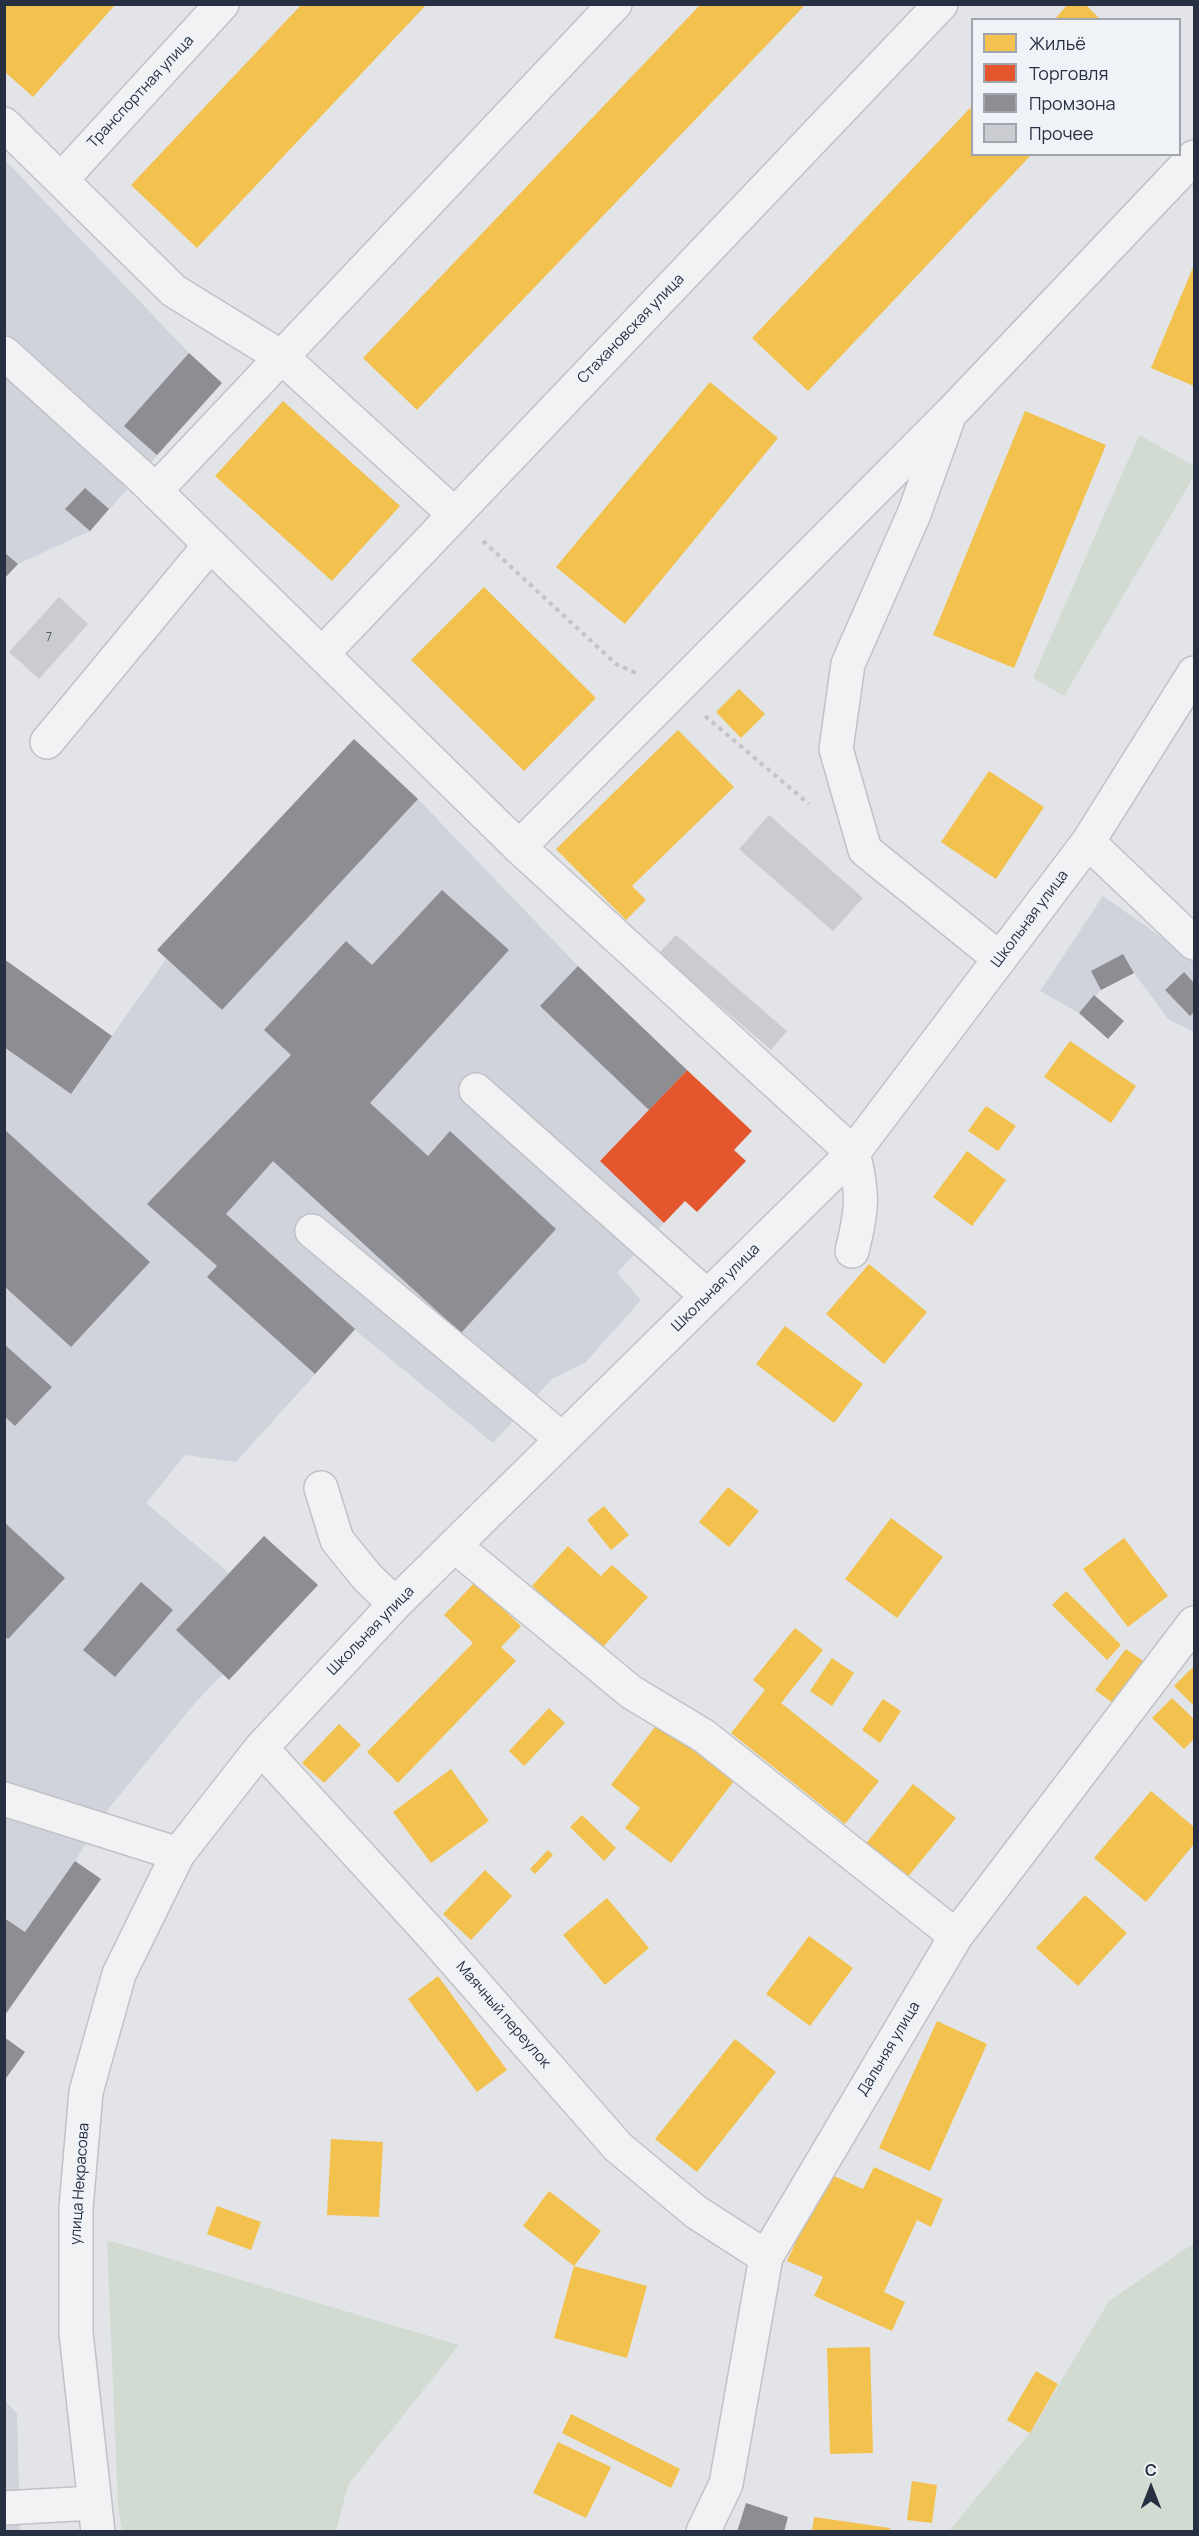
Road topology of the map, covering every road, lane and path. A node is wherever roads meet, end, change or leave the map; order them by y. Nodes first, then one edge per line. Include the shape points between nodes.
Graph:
1 (222, 4) edge
2 (615, 4) edge
3 (941, 4) edge
4 (4, 124) edge
5 (1194, 157) edge
6 (61, 180) junction
7 (4, 353) edge
8 (284, 358) junction
9 (950, 414) junction
10 (155, 491) junction
11 (454, 514) junction
12 (210, 545) junction
13 (322, 654) junction
14 (1194, 673) edge
15 (47, 742) dead end
16 (1088, 842) junction
17 (519, 847) junction
18 (1194, 943) edge
19 (1000, 959) junction
20 (476, 1090) dead end
21 (854, 1154) junction
22 (312, 1232) dead end
23 (852, 1251) dead end
24 (707, 1296) junction
25 (562, 1439) junction
26 (321, 1488) dead end
27 (455, 1546) junction
28 (395, 1604) junction
29 (1194, 1623) edge
30 (261, 1748) junction
31 (4, 1799) edge
32 (178, 1854) junction
33 (956, 1936) junction
34 (766, 2258) junction
35 (4, 2508) edge
36 (95, 2517) edge
37 (704, 2532) edge

1 - 6 street, Транспортная улица
2 - 8 street
3 - 11 street, Стахановская улица
4 - 6 street
5 - 9 street
6 - 8 street via 174,291
7 - 10 street
8 - 10 street
8 - 11 street
9 - 17 street
9 - 19 street via 914,514 848,664 836,749 865,850
10 - 12 street
11 - 13 street, Стахановская улица
12 - 13 street
12 - 15 street
13 - 17 street
14 - 16 street, Школьная улица
16 - 18 street
16 - 19 street, Школьная улица
17 - 21 street
19 - 21 street, Школьная улица
20 - 24 street
21 - 23 street via 862,1187
21 - 24 street, Школьная улица
22 - 25 street
24 - 25 street, Школьная улица
25 - 27 street, Школьная улица
26 - 28 street via 337,1540 367,1578
27 - 28 street, Школьная улица
27 - 33 street via 631,1692 704,1736
28 - 30 street, Школьная улица
29 - 33 street, Дальняя улица
30 - 32 street, Школьная улица
30 - 34 street, Маячный переулок via 618,2147 696,2212
31 - 32 street
32 - 36 street, улица Некрасова via 119,1974 87,2092 76,2208 76,2333
33 - 34 street, Дальняя улица
34 - 37 street, Дальняя улица via 726,2484
35 - 36 street

